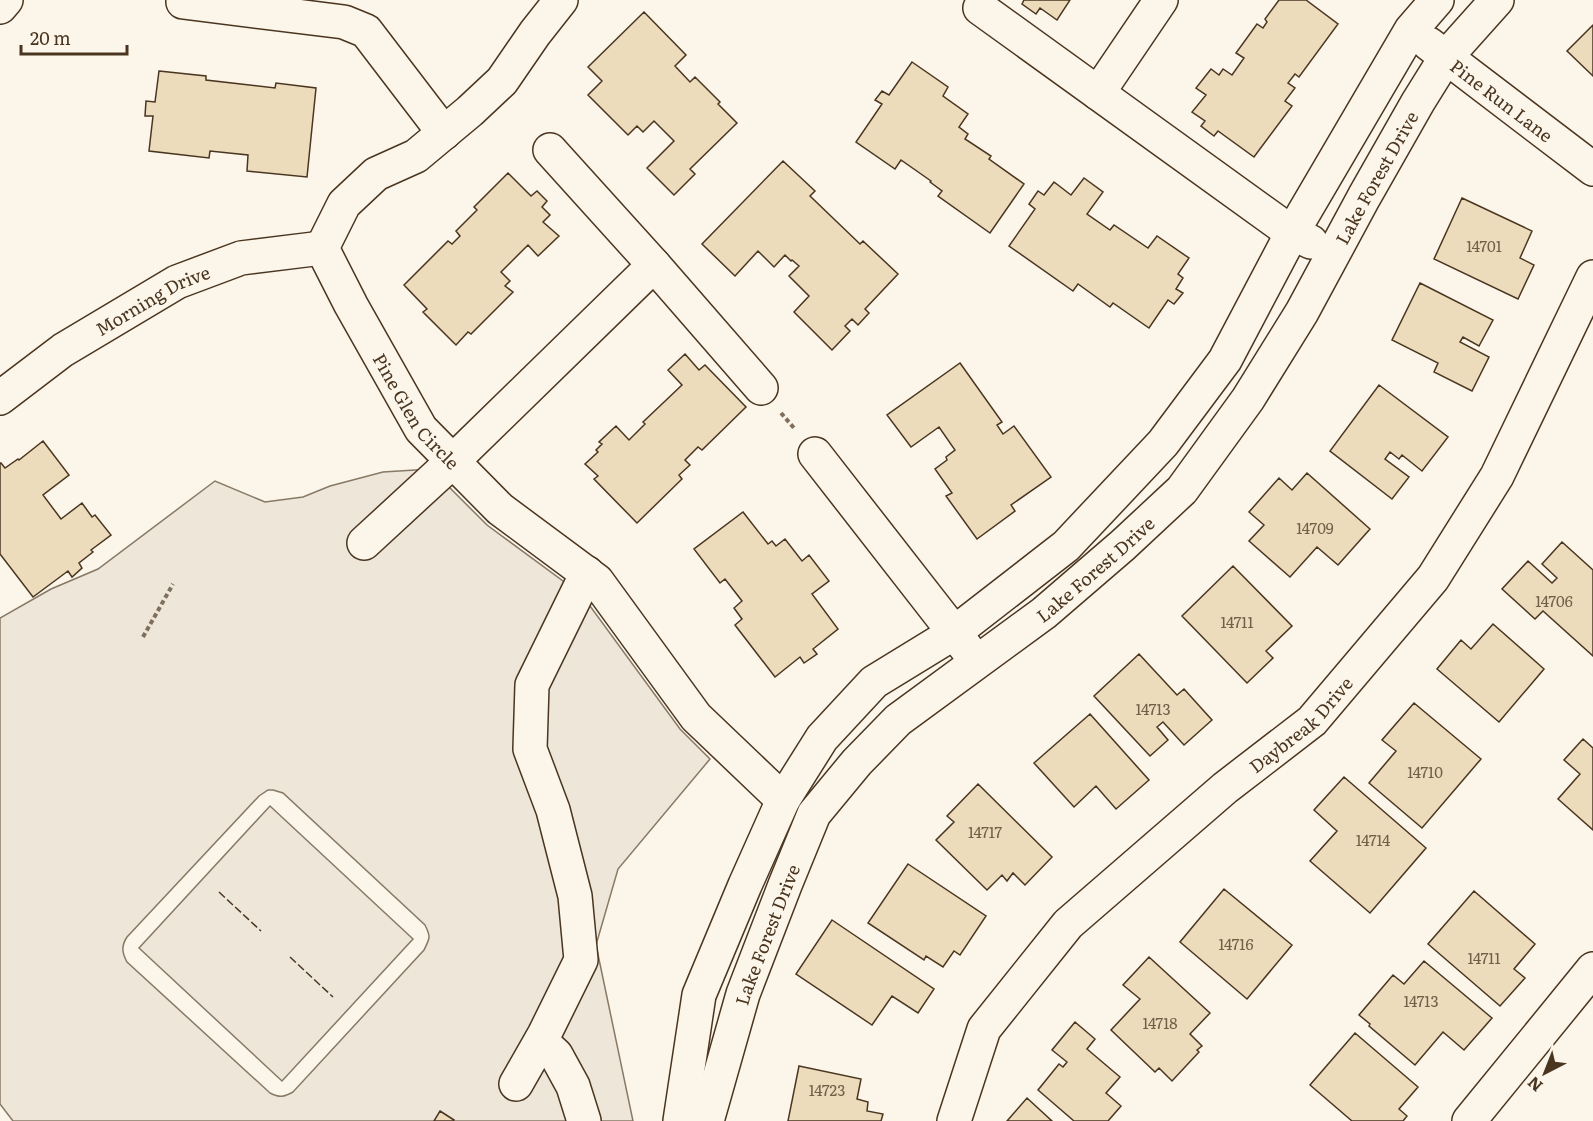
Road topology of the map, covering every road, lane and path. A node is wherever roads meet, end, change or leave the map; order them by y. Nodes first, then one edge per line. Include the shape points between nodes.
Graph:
1 (6, 0) edge
2 (561, 0) edge
3 (1161, 0) edge
4 (1437, 0) edge
5 (1497, 0) edge
6 (183, 2) dead end
7 (0, 7) edge
8 (980, 8) dead end
9 (1411, 30) junction
10 (1446, 57) junction
11 (1098, 93) junction
12 (444, 133) junction
13 (550, 150) dead end
14 (1593, 169) edge
15 (1292, 233) junction
16 (322, 248) junction
17 (1334, 254) junction
18 (654, 265) junction
19 (1593, 277) edge
20 (761, 388) joint
21 (0, 398) edge
22 (815, 454) joint
23 (453, 461) junction
24 (364, 543) dead end
25 (587, 573) junction
26 (173, 584) dead end
27 (954, 633) junction
28 (143, 637) dead end
29 (978, 661) junction
30 (783, 800) junction
31 (1593, 969) edge
32 (541, 1041) junction
33 (516, 1084) dead end
34 (584, 1121) edge
35 (680, 1121) edge
36 (707, 1121) edge
37 (954, 1121) edge
38 (1468, 1121) edge

1 - 7 street
2 - 12 street via 502,81
3 - 11 street
4 - 9 street, Lake Forest Drive
5 - 10 street, Lake Forest Drive
6 - 12 street via 344,22 366,31
8 - 11 street
9 - 10 street, Pine Run Lane
9 - 15 street, Lake Forest Drive
10 - 14 street, Pine Run Lane
10 - 17 street, Lake Forest Drive
11 - 15 street
12 - 16 street via 416,156 376,174 344,204
13 - 18 street
15 - 17 street
15 - 27 street, Lake Forest Drive via 1225,360 1163,443 1066,546
16 - 21 street, Morning Drive via 242,258 177,282 63,350
16 - 23 street, Pine Glen Circle via 421,429
17 - 29 street, Lake Forest Drive via 1248,399 1182,490 1044,613
18 - 20 street
18 - 23 street
19 - 37 street, Daybreak Drive via 1497,476 1433,578 1312,721 1225,788 1068,924 984,1029
20 - 22 path
22 - 27 street
23 - 24 street
23 - 25 street, Pine Glen Circle via 500,509
25 - 30 street, Pine Glen Circle via 597,580 696,717
25 - 32 street via 532,685 530,749 553,810 575,896 581,960
26 - 28 path
27 - 29 street
27 - 30 street, Lake Forest Drive via 874,682 822,738
29 - 36 street, Lake Forest Drive via 898,720 814,814 743,994
30 - 35 street, Lake Forest Drive via 699,994
31 - 38 street
32 - 33 street
32 - 34 street via 556,1055 573,1086

